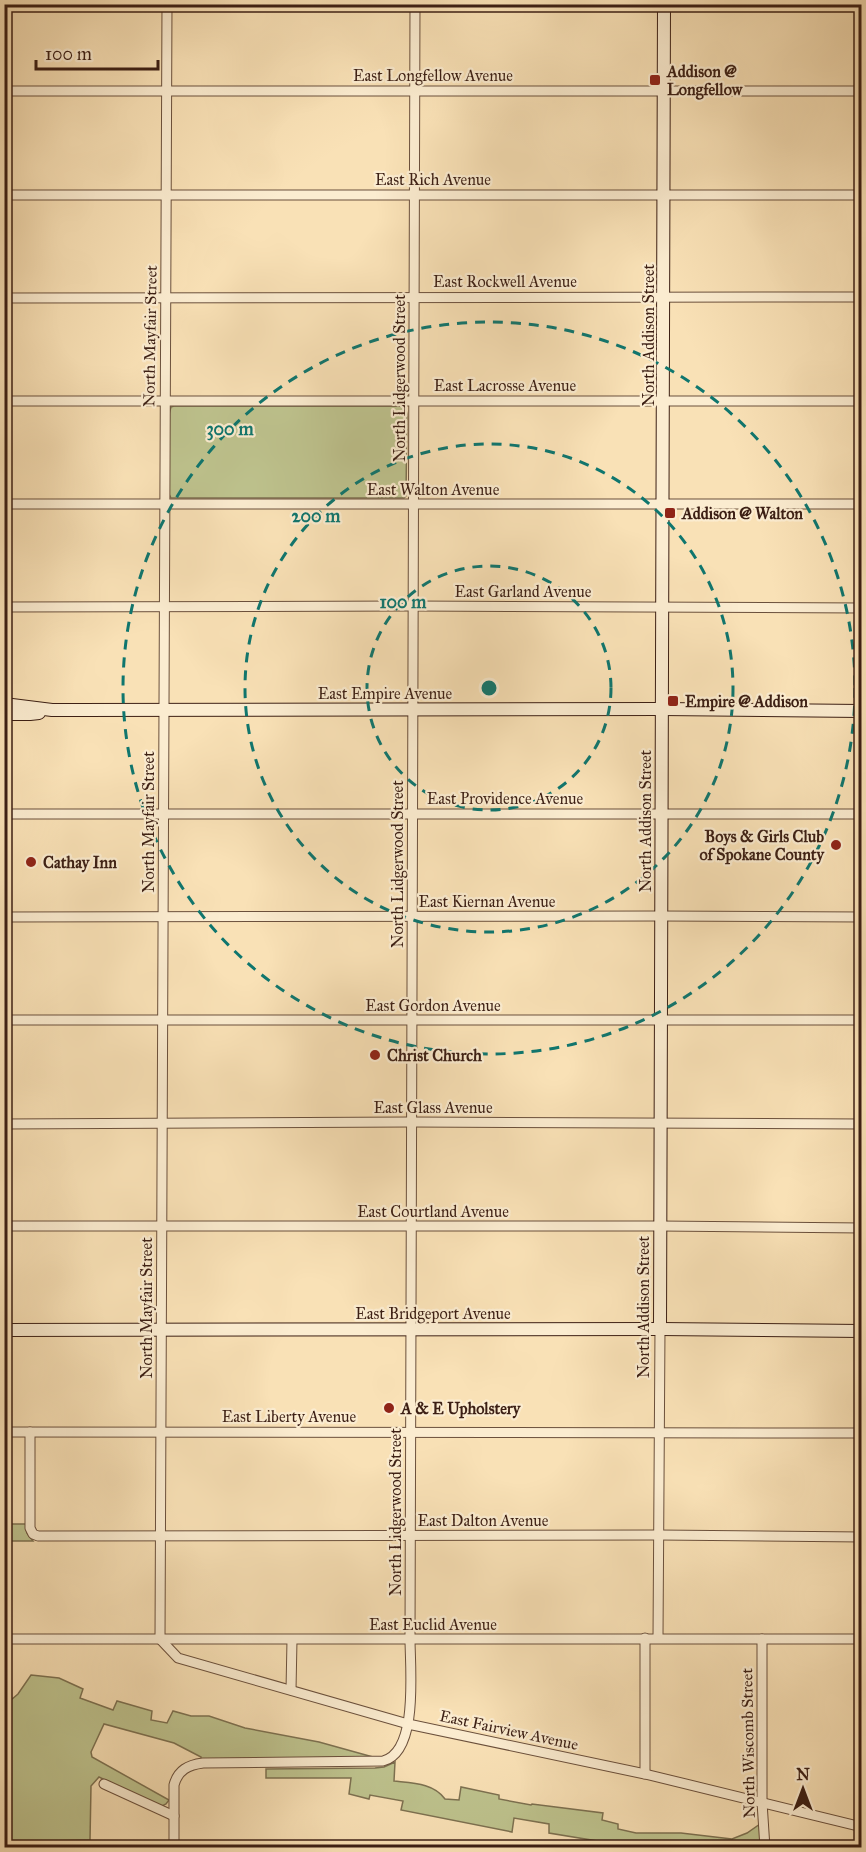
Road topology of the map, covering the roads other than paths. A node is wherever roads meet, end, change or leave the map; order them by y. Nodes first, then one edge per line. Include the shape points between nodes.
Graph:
1 (167, 4) edge
2 (415, 4) edge
3 (664, 4) edge
4 (167, 90) junction
5 (415, 90) junction
6 (665, 90) junction
7 (4, 91) edge
8 (861, 91) edge
9 (166, 194) junction
10 (415, 194) junction
11 (664, 194) junction
12 (4, 195) edge
13 (861, 195) edge
14 (414, 296) junction
15 (664, 296) junction
16 (861, 297) edge
17 (4, 298) edge
18 (165, 298) junction
19 (164, 400) junction
20 (414, 400) junction
21 (664, 400) junction
22 (4, 401) edge
23 (861, 401) edge
24 (4, 504) edge
25 (164, 504) junction
26 (413, 504) junction
27 (663, 504) junction
28 (861, 504) edge
29 (164, 606) junction
30 (413, 606) junction
31 (4, 607) edge
32 (663, 607) junction
33 (861, 608) edge
34 (4, 704) edge
35 (662, 709) junction
36 (52, 710) junction
37 (163, 710) junction
38 (413, 710) junction
39 (861, 711) edge
40 (4, 714) edge
41 (412, 813) junction
42 (662, 813) junction
43 (4, 814) edge
44 (163, 814) junction
45 (861, 814) edge
46 (412, 916) junction
47 (661, 916) junction
48 (4, 917) edge
49 (163, 917) junction
50 (861, 918) edge
51 (661, 1019) junction
52 (4, 1020) edge
53 (163, 1020) junction
54 (412, 1020) junction
55 (861, 1020) edge
56 (411, 1122) junction
57 (661, 1123) junction
58 (4, 1124) edge
59 (162, 1124) junction
60 (861, 1124) edge
61 (4, 1226) edge
62 (161, 1226) junction
63 (411, 1226) junction
64 (660, 1226) junction
65 (861, 1228) edge
66 (411, 1329) junction
67 (660, 1329) junction
68 (4, 1330) edge
69 (161, 1330) junction
70 (861, 1331) edge
71 (160, 1431) junction
72 (4, 1432) edge
73 (30, 1432) junction
74 (410, 1432) junction
75 (659, 1432) junction
76 (861, 1433) edge
77 (410, 1535) junction
78 (658, 1535) junction
79 (160, 1536) junction
80 (861, 1537) edge
81 (645, 1638) junction
82 (658, 1638) junction
83 (4, 1639) edge
84 (160, 1639) junction
85 (410, 1639) junction
86 (762, 1639) junction
87 (861, 1639) edge
88 (292, 1640) junction
89 (291, 1690) junction
90 (408, 1724) junction
91 (645, 1774) junction
92 (104, 1784) dead end
93 (762, 1802) junction
94 (174, 1816) junction
95 (861, 1827) edge
96 (4, 1846) edge
97 (57, 1847) edge
98 (174, 1847) edge
99 (300, 1848) edge
100 (765, 1848) edge

1 - 4 street, North Mayfair Street
2 - 5 street, North Lidgerwood Street
3 - 6 street, North Addison Street
4 - 5 street, East Longfellow Avenue
4 - 7 street, East Longfellow Avenue
4 - 9 street, North Mayfair Street
5 - 6 street, East Longfellow Avenue
5 - 10 street, North Lidgerwood Street
6 - 8 street, East Longfellow Avenue
6 - 11 street, North Addison Street
9 - 10 street, East Rich Avenue
9 - 12 street, East Rich Avenue
9 - 18 street, North Mayfair Street
10 - 11 street, East Rich Avenue
10 - 14 street, North Lidgerwood Street
11 - 13 street, East Rich Avenue
11 - 15 street, North Addison Street
14 - 15 street, East Rockwell Avenue
14 - 18 street, East Rockwell Avenue
14 - 20 street, North Lidgerwood Street
15 - 16 street, East Rockwell Avenue
15 - 21 street, North Addison Street
17 - 18 street, East Rockwell Avenue
18 - 19 street, North Mayfair Street
19 - 20 street, East Lacrosse Avenue
19 - 22 street, East Lacrosse Avenue
19 - 25 street, North Mayfair Street
20 - 21 street, East Lacrosse Avenue
20 - 26 street, North Lidgerwood Street
21 - 23 street, East Lacrosse Avenue
21 - 27 street, North Addison Street
24 - 25 street, East Walton Avenue
25 - 26 street, East Walton Avenue
25 - 29 street, North Mayfair Street
26 - 27 street, East Walton Avenue
26 - 30 street, North Lidgerwood Street
27 - 28 street, East Walton Avenue
27 - 32 street, North Addison Street
29 - 30 street, East Garland Avenue
29 - 31 street, East Garland Avenue
29 - 37 street, North Mayfair Street
30 - 32 street, East Garland Avenue
30 - 38 street, North Lidgerwood Street
32 - 33 street, East Garland Avenue
32 - 35 street, North Addison Street
34 - 36 street, East Empire Avenue
35 - 38 street, East Empire Avenue
35 - 39 street, East Empire Avenue
35 - 42 street, North Addison Street
36 - 37 street, East Empire Avenue
36 - 40 street, East Empire Avenue
37 - 38 street, East Empire Avenue
37 - 44 street, North Mayfair Street
38 - 41 street, North Lidgerwood Street
41 - 42 street, East Providence Avenue
41 - 44 street, East Providence Avenue
41 - 46 street, North Lidgerwood Street
42 - 45 street, East Providence Avenue
42 - 47 street, North Addison Street
43 - 44 street, East Providence Avenue
44 - 49 street, North Mayfair Street
46 - 47 street, East Kiernan Avenue
46 - 49 street, East Kiernan Avenue
46 - 54 street, North Lidgerwood Street
47 - 50 street, East Kiernan Avenue
47 - 51 street, North Addison Street
48 - 49 street, East Kiernan Avenue
49 - 53 street, North Mayfair Street
51 - 54 street, East Gordon Avenue
51 - 55 street, East Gordon Avenue
51 - 57 street, North Addison Street
52 - 53 street, East Gordon Avenue
53 - 54 street, East Gordon Avenue
53 - 59 street, North Mayfair Street
54 - 56 street, North Lidgerwood Street
56 - 57 street, East Glass Avenue
56 - 59 street, East Glass Avenue
56 - 63 street, North Lidgerwood Street
57 - 60 street, East Glass Avenue
57 - 64 street, North Addison Street
58 - 59 street, East Glass Avenue
59 - 62 street, North Mayfair Street
61 - 62 street, East Courtland Avenue
62 - 63 street, East Courtland Avenue
62 - 69 street, North Mayfair Street
63 - 64 street, East Courtland Avenue
63 - 66 street, North Lidgerwood Street
64 - 65 street, East Courtland Avenue
64 - 67 street, North Addison Street
66 - 67 street, East Bridgeport Avenue
66 - 69 street, East Bridgeport Avenue
66 - 74 street, North Lidgerwood Street
67 - 70 street, East Bridgeport Avenue
67 - 75 street, North Addison Street
68 - 69 street, East Bridgeport Avenue
69 - 71 street, North Mayfair Street
71 - 73 street, East Liberty Avenue
71 - 74 street, East Liberty Avenue
71 - 79 street, North Mayfair Street
72 - 73 street, East Liberty Avenue
73 - 79 street, East Dalton Avenue via 33,1534
74 - 75 street, East Liberty Avenue
74 - 77 street, North Lidgerwood Street
75 - 76 street, East Liberty Avenue
75 - 78 street, North Addison Street
77 - 78 street, East Dalton Avenue
77 - 79 street, East Dalton Avenue
77 - 85 street, North Lidgerwood Street
78 - 80 street, East Dalton Avenue
78 - 82 street, North Addison Street
79 - 84 street, North Mayfair Street
81 - 82 street, East Euclid Avenue
81 - 85 street, East Euclid Avenue
81 - 91 street
82 - 86 street, East Euclid Avenue
83 - 84 street, East Euclid Avenue
84 - 88 street, East Euclid Avenue
84 - 89 street, East Fairview Avenue via 178,1658
85 - 88 street, East Euclid Avenue
85 - 90 street, North Lidgerwood Street
86 - 87 street, East Euclid Avenue
86 - 93 street, North Wiscomb Street
88 - 89 street
89 - 90 street, East Fairview Avenue
90 - 91 street, East Fairview Avenue
90 - 94 street via 400,1748 386,1760 196,1764 175,1780
91 - 93 street, East Fairview Avenue
92 - 94 street
93 - 95 street, East Fairview Avenue
93 - 100 street, North Wiscomb Street
94 - 98 street
96 - 97 street
97 - 98 street
98 - 99 street

